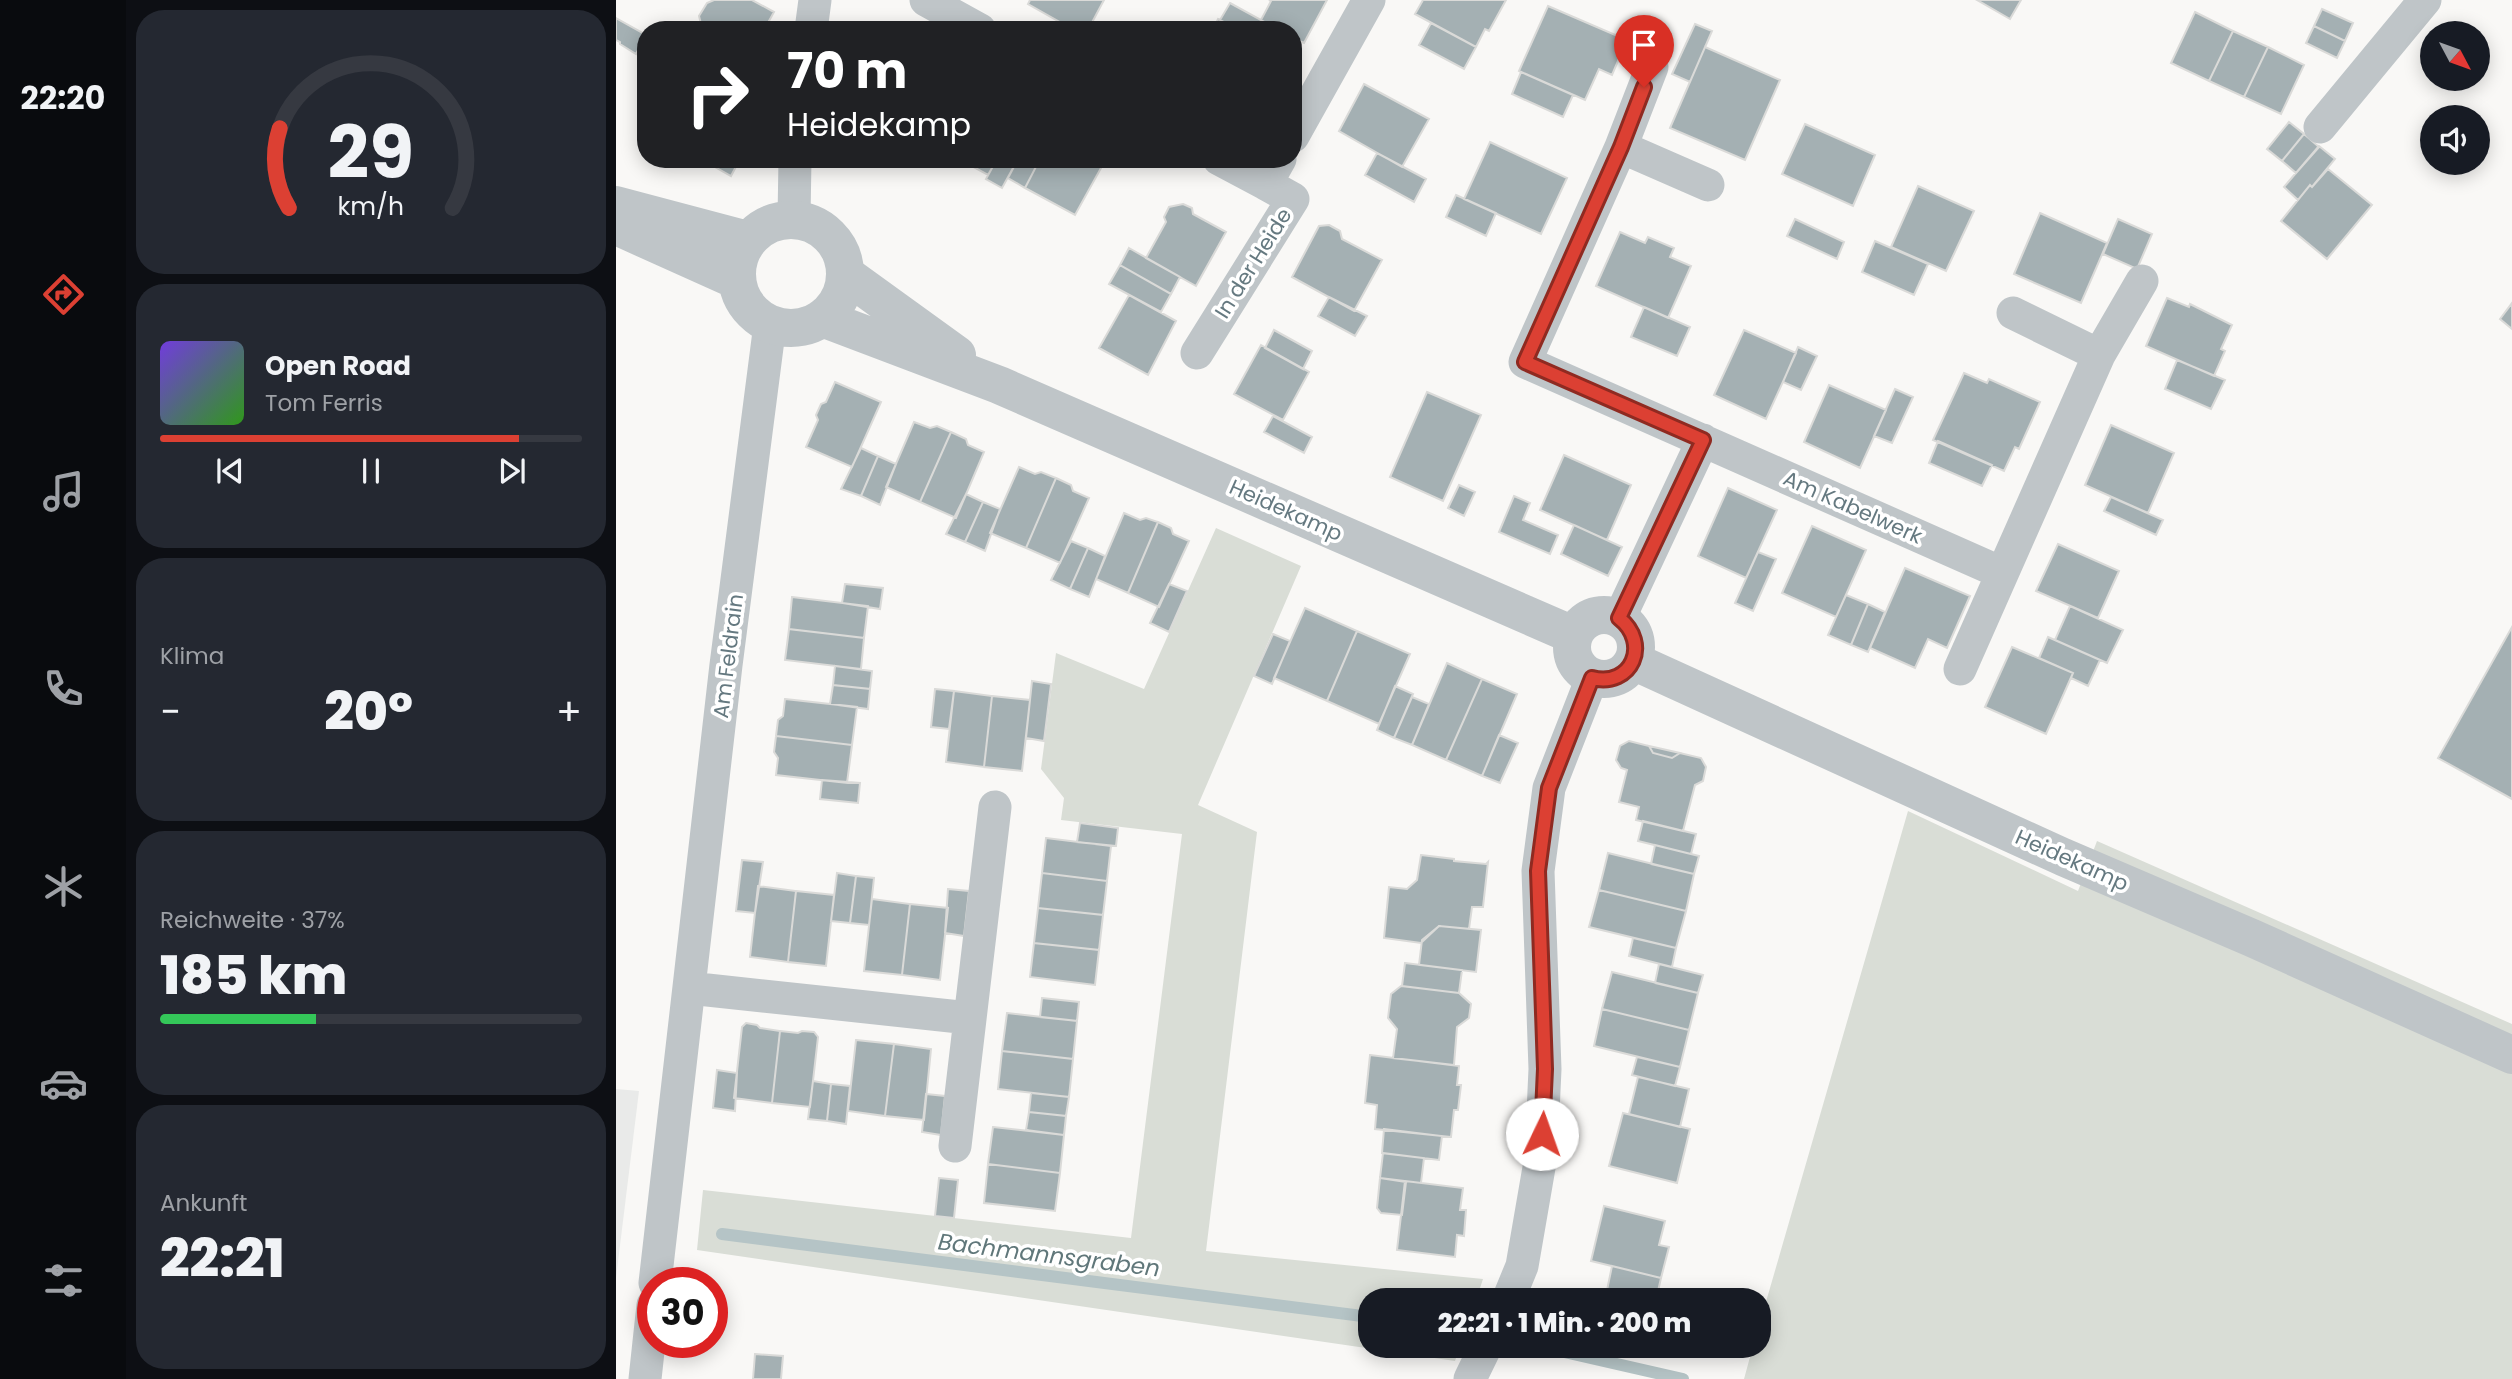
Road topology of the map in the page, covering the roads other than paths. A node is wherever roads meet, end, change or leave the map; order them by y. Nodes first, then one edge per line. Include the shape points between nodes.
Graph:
1 (814, 0) edge
2 (926, 0) edge
3 (1369, 0) edge
4 (2425, 0) edge
5 (812, 21) edge
6 (964, 21) edge
7 (1652, 67) dead end
8 (1302, 119) edge
9 (2320, 127) dead end
10 (1621, 147) junction
11 (795, 168) edge
12 (1273, 172) edge
13 (1708, 185) dead end
14 (616, 205) edge
15 (794, 218) junction
16 (616, 226) edge
17 (748, 240) junction
18 (845, 274) junction
19 (736, 280) junction
20 (2141, 281) dead end
21 (2012, 313) dead end
22 (822, 318) junction
23 (770, 324) junction
24 (1197, 353) dead end
25 (2099, 355) junction
26 (999, 384) junction
27 (1703, 440) junction
28 (2003, 573) junction
29 (1619, 618) junction
30 (1573, 635) junction
31 (1633, 661) junction
32 (1960, 669) dead end
33 (1592, 678) junction
34 (995, 807) dead end
35 (689, 988) junction
36 (969, 1018) junction
37 (2512, 1055) edge
38 (955, 1146) dead end
39 (657, 1267) edge
40 (1513, 1288) edge
41 (647, 1358) edge
42 (1480, 1358) edge
43 (645, 1379) edge
44 (1470, 1379) edge

1 - 5 street
2 - 6 street
3 - 8 street
4 - 9 street
7 - 10 street, Am Kabelwerk
10 - 13 street
10 - 27 street, Am Kabelwerk via 1525,362
11 - 15 street
12 - 24 street, In der Heide via 1293,199
14 - 17 street
15 - 17 street via 765,225
15 - 18 street via 827,232 844,259
16 - 19 street
17 - 19 street via 737,262
18 - 22 street via 843,292
18 - 26 street, Heidekamp
19 - 23 street via 747,306
20 - 25 street
21 - 25 street
22 - 23 street via 806,326
22 - 26 street, Heidekamp
23 - 35 street, Am Feldrain
25 - 28 street
26 - 30 street, Heidekamp
27 - 28 street, Am Kabelwerk
27 - 29 street
28 - 32 street
29 - 30 street via 1589,618
29 - 31 street via 1633,634
30 - 33 street via 1572,655
31 - 33 street via 1612,678
31 - 37 street, Heidekamp
33 - 40 street via 1549,788 1538,871 1545,1069 1541,1156 1522,1266
34 - 36 street
35 - 36 street
35 - 39 street, Am Feldrain
36 - 38 street
41 - 43 street
42 - 44 street

